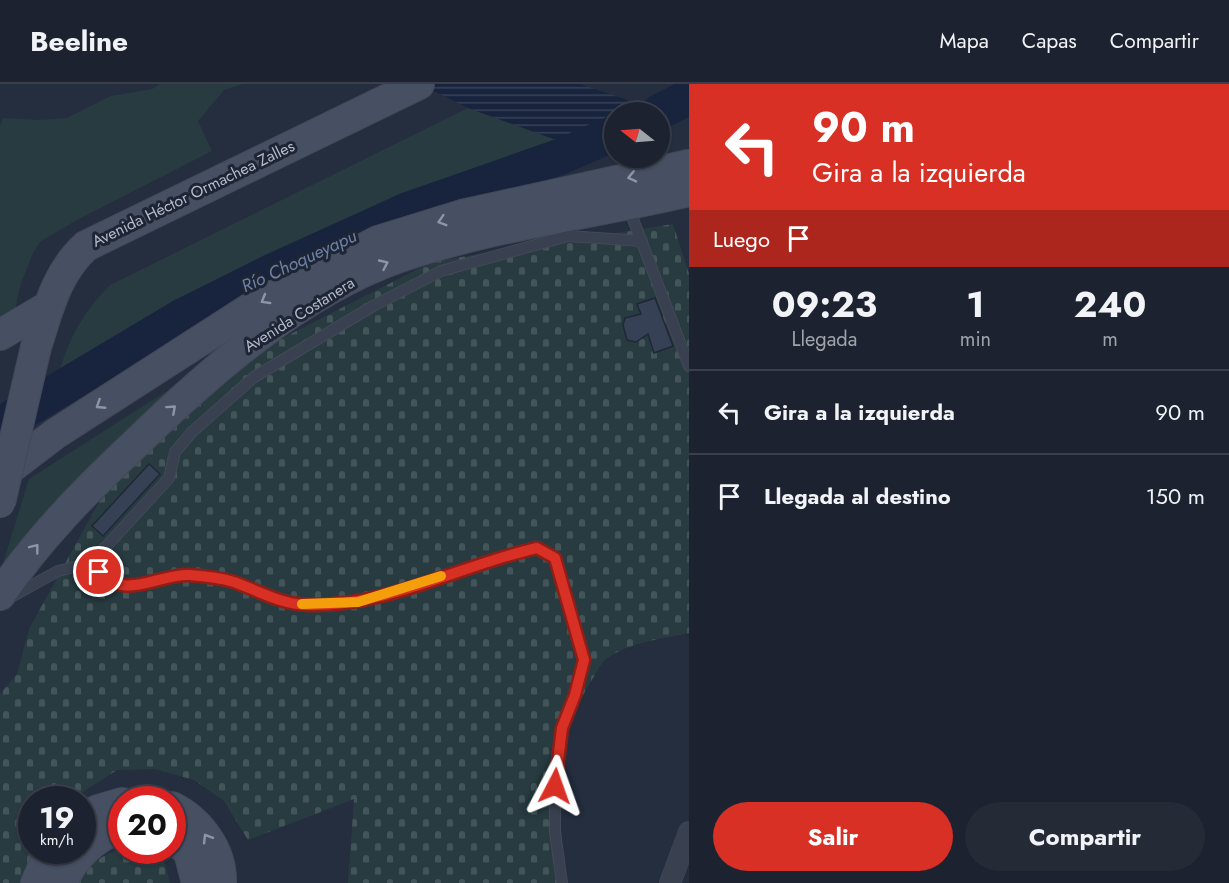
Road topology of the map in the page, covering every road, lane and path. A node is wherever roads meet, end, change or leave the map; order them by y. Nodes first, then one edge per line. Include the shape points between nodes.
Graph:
1 (408, 89) edge
2 (689, 165) edge
3 (689, 191) edge
4 (628, 206) junction
5 (573, 224) junction
6 (642, 241) junction
7 (49, 306) junction
8 (0, 334) edge
9 (689, 366) edge
10 (0, 476) edge
11 (0, 503) edge
12 (91, 563) junction
13 (0, 595) edge
14 (0, 603) edge
15 (186, 817) edge
16 (689, 832) edge
17 (108, 833) edge
18 (186, 849) edge
19 (45, 864) edge
20 (36, 883) edge
21 (62, 883) edge
22 (197, 883) edge
23 (221, 883) edge
24 (562, 883) edge
25 (670, 883) edge

1 - 7 main road, Avenida Héctor Ormachea Zalles via 96,239 66,267
2 -> 10 main road, Avenida Costanera via 462,215 378,241 254,306 55,434
3 - 4 main road, Avenida Costanera
4 - 5 main road, Avenida Costanera
4 - 6 lane
5 - 6 lane
5 - 12 lane via 441,271 373,306 254,377 192,432 175,452 169,478
13 -> 5 main road, Avenida Costanera via 50,529 101,476 219,366 275,325 337,286 395,259 456,240
6 - 9 lane
7 - 8 main road
7 - 11 main road, Avenida Héctor Ormachea Zalles, bridge
12 - 14 lane via 58,570
12 - 24 lane via 108,581 128,587 188,575 233,582 274,600 307,605 358,602 537,548 555,558 584,660 562,728 555,769 555,832
23 -> 15 main road via 209,840
16 - 25 street
17 - 21 main road via 79,856
18 - 22 main road
19 - 20 main road

